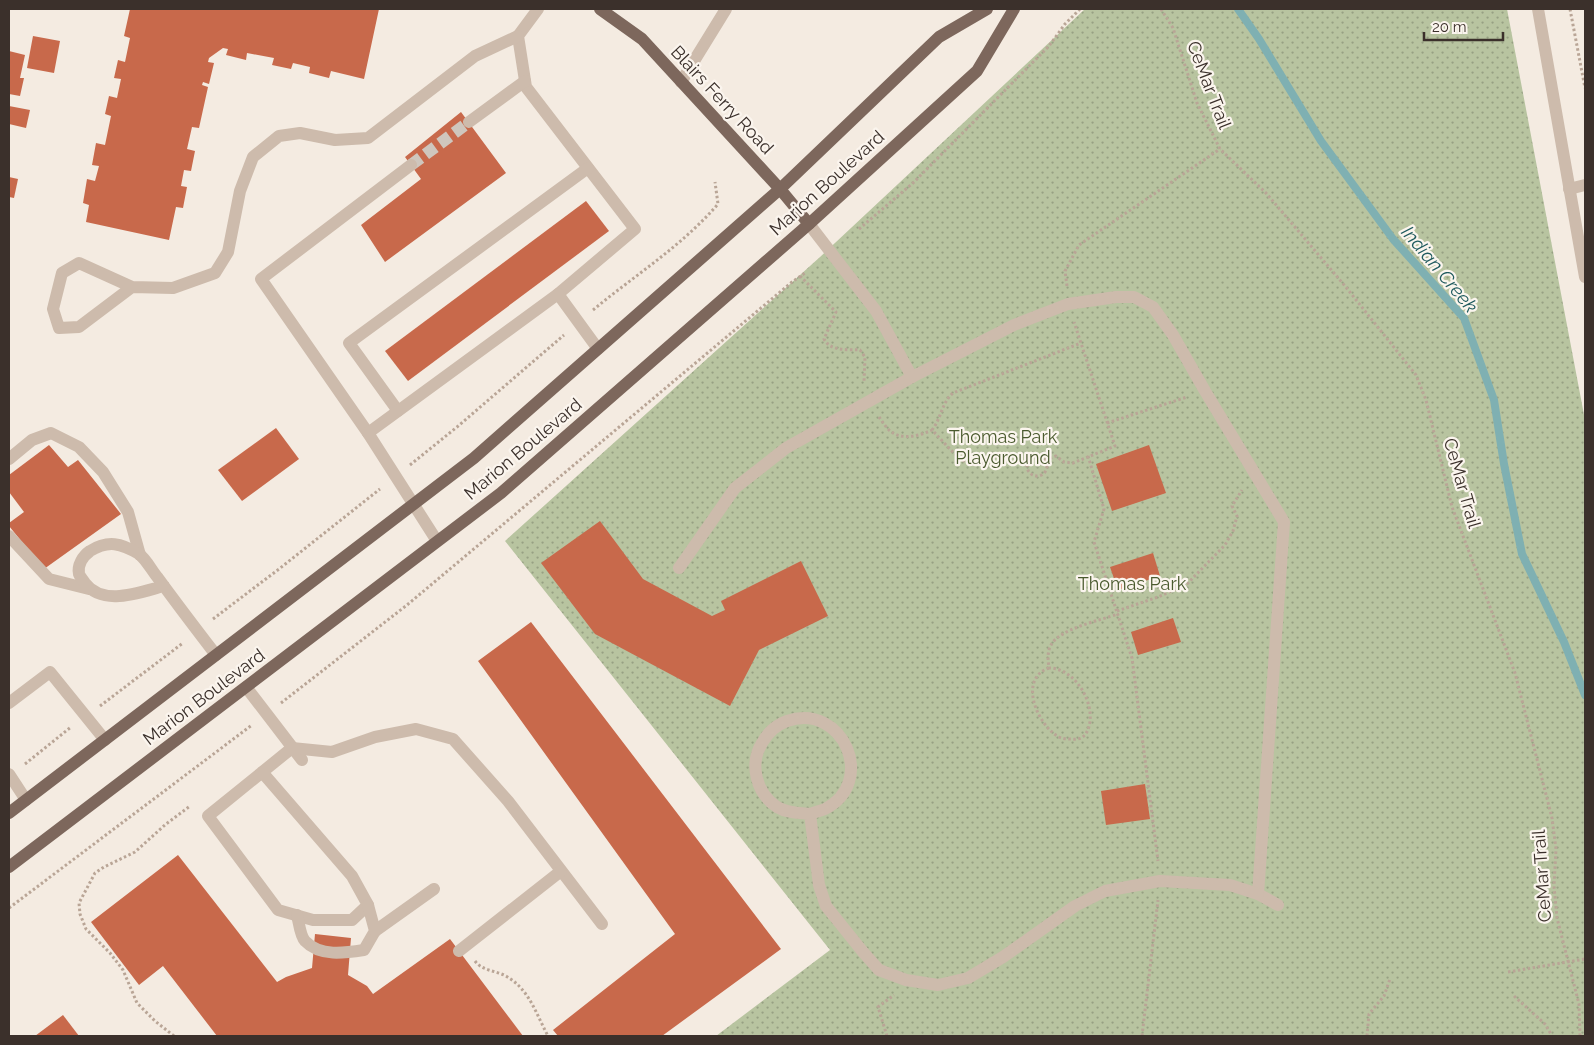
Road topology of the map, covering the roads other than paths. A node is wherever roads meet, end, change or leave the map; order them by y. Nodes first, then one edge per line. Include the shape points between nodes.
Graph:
1 (538, 9) edge
2 (600, 9) edge
3 (726, 9) edge
4 (987, 9) edge
5 (1014, 9) edge
6 (1538, 9) edge
7 (518, 36) junction
8 (525, 81) junction
9 (681, 82) junction
10 (469, 122) tunnel mouth
11 (411, 165) tunnel mouth
12 (588, 168) junction
13 (1585, 185) edge
14 (1569, 189) junction
15 (780, 190) junction
16 (809, 224) junction
17 (1585, 277) edge
18 (132, 287) junction
19 (558, 294) junction
20 (598, 349) junction
21 (912, 377) junction
22 (398, 412) junction
23 (368, 433) junction
24 (9, 459) edge
25 (414, 504) junction
26 (9, 536) edge
27 (438, 541) junction
28 (140, 555) junction
29 (678, 568) dead end
30 (164, 586) junction
31 (89, 589) junction
32 (216, 654) junction
33 (246, 686) junction
34 (9, 703) edge
35 (105, 740) junction
36 (292, 748) junction
37 (302, 760) dead end
38 (262, 772) junction
39 (9, 775) edge
40 (26, 800) junction
41 (9, 813) edge
42 (810, 814) junction
43 (9, 867) edge
44 (561, 871) junction
45 (434, 889) dead end
46 (1258, 894) junction
47 (368, 905) junction
48 (1278, 905) dead end
49 (297, 915) junction
50 (602, 924) dead end
51 (375, 931) junction
52 (462, 948) road end

1 - 7 street
2 - 9 main road, Blairs Ferry Road via 642,39
3 - 9 street
4 - 15 main road, Marion Boulevard via 939,37
5 - 16 main road, Marion Boulevard via 976,71
6 - 14 street
7 - 8 street
7 - 18 street via 475,56 368,138 335,140 300,133 279,136 253,156 240,191 228,252 215,273 173,288
8 - 10 street
8 - 12 street via 526,87
9 - 15 main road, Blairs Ferry Road
11 - 23 street via 261,278
12 - 19 street via 635,229
12 - 22 street via 350,343
13 - 14 street
14 - 17 street
15 - 16 main road, Blairs Ferry Road
15 - 20 main road, Marion Boulevard
16 - 21 street via 876,311
16 - 27 main road, Marion Boulevard via 501,493
18 - 18 street via 79,263 62,273 53,309 59,328 79,327
19 - 20 street
19 - 22 street
20 - 25 main road, Marion Boulevard via 474,458
21 - 29 street via 786,448 735,488
21 - 46 street via 1014,325 1068,304 1116,296 1134,297 1152,307 1173,335 1284,522
22 - 23 street
23 - 25 street
24 - 28 street via 32,440 51,433 79,446 103,472 128,512
25 - 27 street
25 - 32 main road, Marion Boulevard
26 - 31 street via 48,580
27 - 33 main road, Marion Boulevard
28 - 30 street
28 - 31 street via 113,543 101,544 86,554 79,565 79,576
30 - 31 street via 122,596 107,596
30 - 32 street
32 - 35 main road, Marion Boulevard
33 - 36 street
33 - 43 main road, Marion Boulevard
34 - 35 street via 50,672
35 - 40 main road, Marion Boulevard
36 - 37 street
36 - 38 street
36 - 44 street via 332,752 375,737 416,729 452,739 508,802
38 - 47 street via 352,876
38 - 49 street via 208,816 278,910
39 - 40 street
40 - 41 main road, Marion Boulevard
42 - 42 street via 793,813 778,807 765,796 757,781 758,749 766,734 795,719 826,723 847,745 851,759 846,789 837,801
42 - 46 street via 819,885 826,906 879,970 912,981 938,985 968,978 1075,906 1105,891 1160,881 1230,885
44 - 50 street
44 - 52 street
45 - 51 street
46 - 48 street
47 - 49 street via 352,920 313,920
47 - 51 street
49 - 51 street via 304,940 318,950 341,954 364,950

